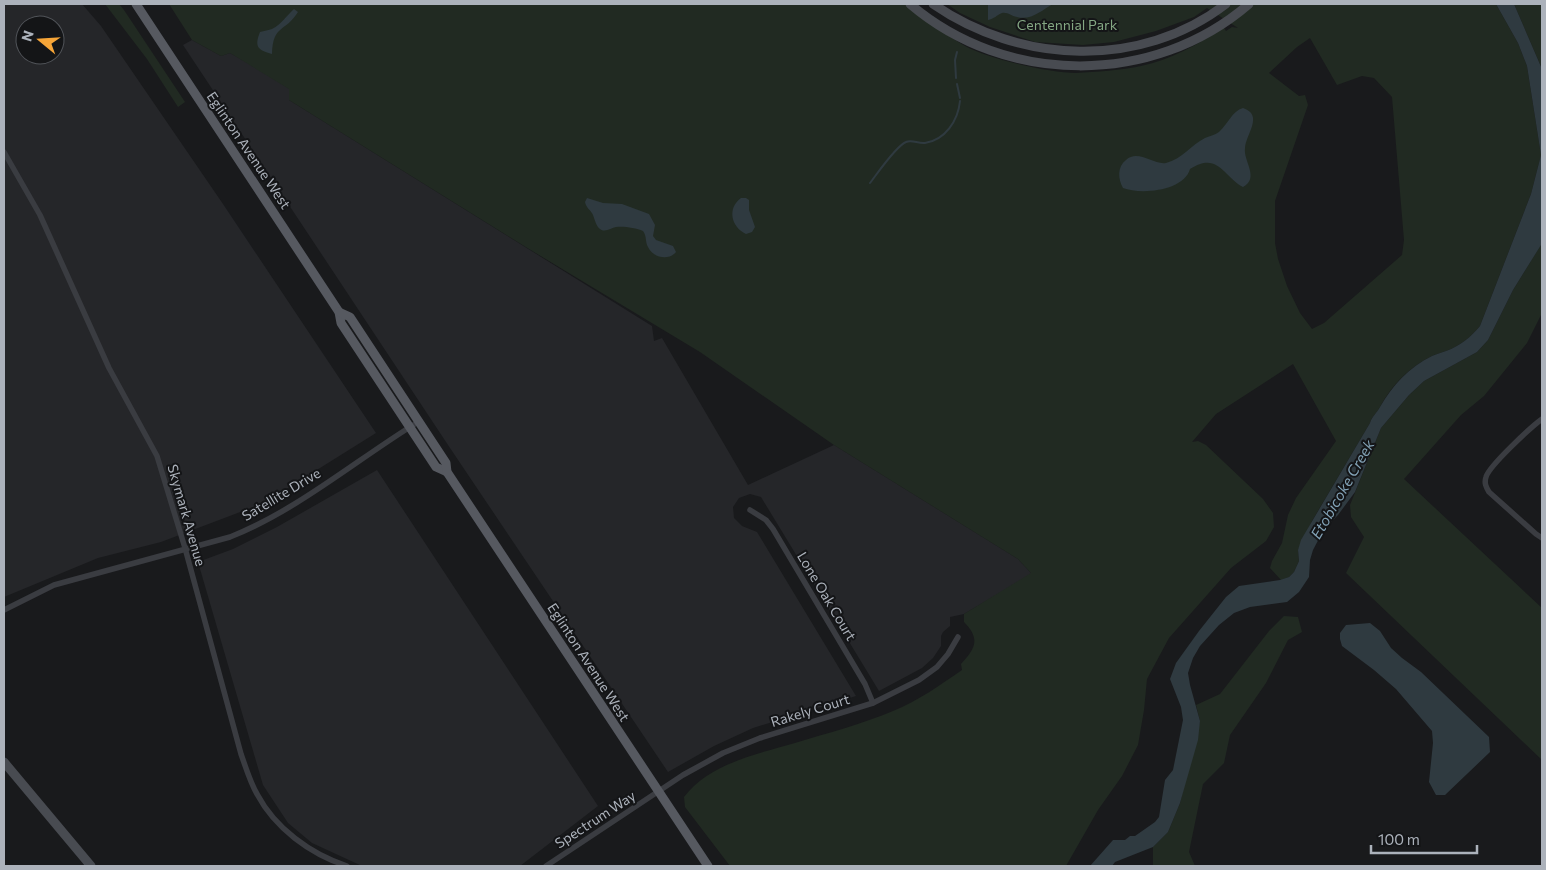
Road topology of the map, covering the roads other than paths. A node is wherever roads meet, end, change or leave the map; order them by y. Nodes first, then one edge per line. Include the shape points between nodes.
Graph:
1 (136, 4) edge
2 (910, 4) edge
3 (933, 4) edge
4 (1226, 4) edge
5 (1250, 4) edge
6 (4, 152) edge
7 (339, 312) junction
8 (1542, 419) edge
9 (418, 422) junction
10 (410, 427) junction
11 (447, 472) junction
12 (750, 510) dead end
13 (1542, 538) edge
14 (185, 548) junction
15 (4, 610) edge
16 (958, 638) dead end
17 (873, 703) junction
18 (4, 762) edge
19 (658, 792) junction
20 (91, 866) edge
21 (347, 866) edge
22 (546, 866) edge
23 (708, 866) edge

1 - 7 main road, Eglinton Avenue West
2 - 5 street via 932,21 978,47 1040,64 1074,66 1107,65 1167,52 1209,32
3 - 4 street via 971,26 1006,40 1042,49 1085,52 1120,48 1163,37 1203,19
6 - 14 street, Skymark Avenue via 40,215 109,368 157,456
7 - 9 main road, Eglinton Avenue West via 350,317
7 - 10 main road, Eglinton Avenue West via 341,323
8 - 13 street via 1495,465 1485,480 1489,492
9 - 10 street, Satellite Drive
9 - 11 main road, Eglinton Avenue West via 446,463
10 - 11 main road, Eglinton Avenue West via 436,467
10 - 14 street, Satellite Drive via 254,527 230,537
11 - 19 main road, Eglinton Avenue West
12 - 17 street, Lone Oak Court via 773,529 865,684
14 - 15 street, Satellite Drive via 54,584
14 - 21 street, Skymark Avenue via 241,754 258,796 287,832 308,848
16 - 17 street, Rakely Court via 937,667 919,680
17 - 19 street, Rakely Court via 731,749
18 - 20 street
19 - 22 street, Spectrum Way
19 - 23 main road, Eglinton Avenue West

